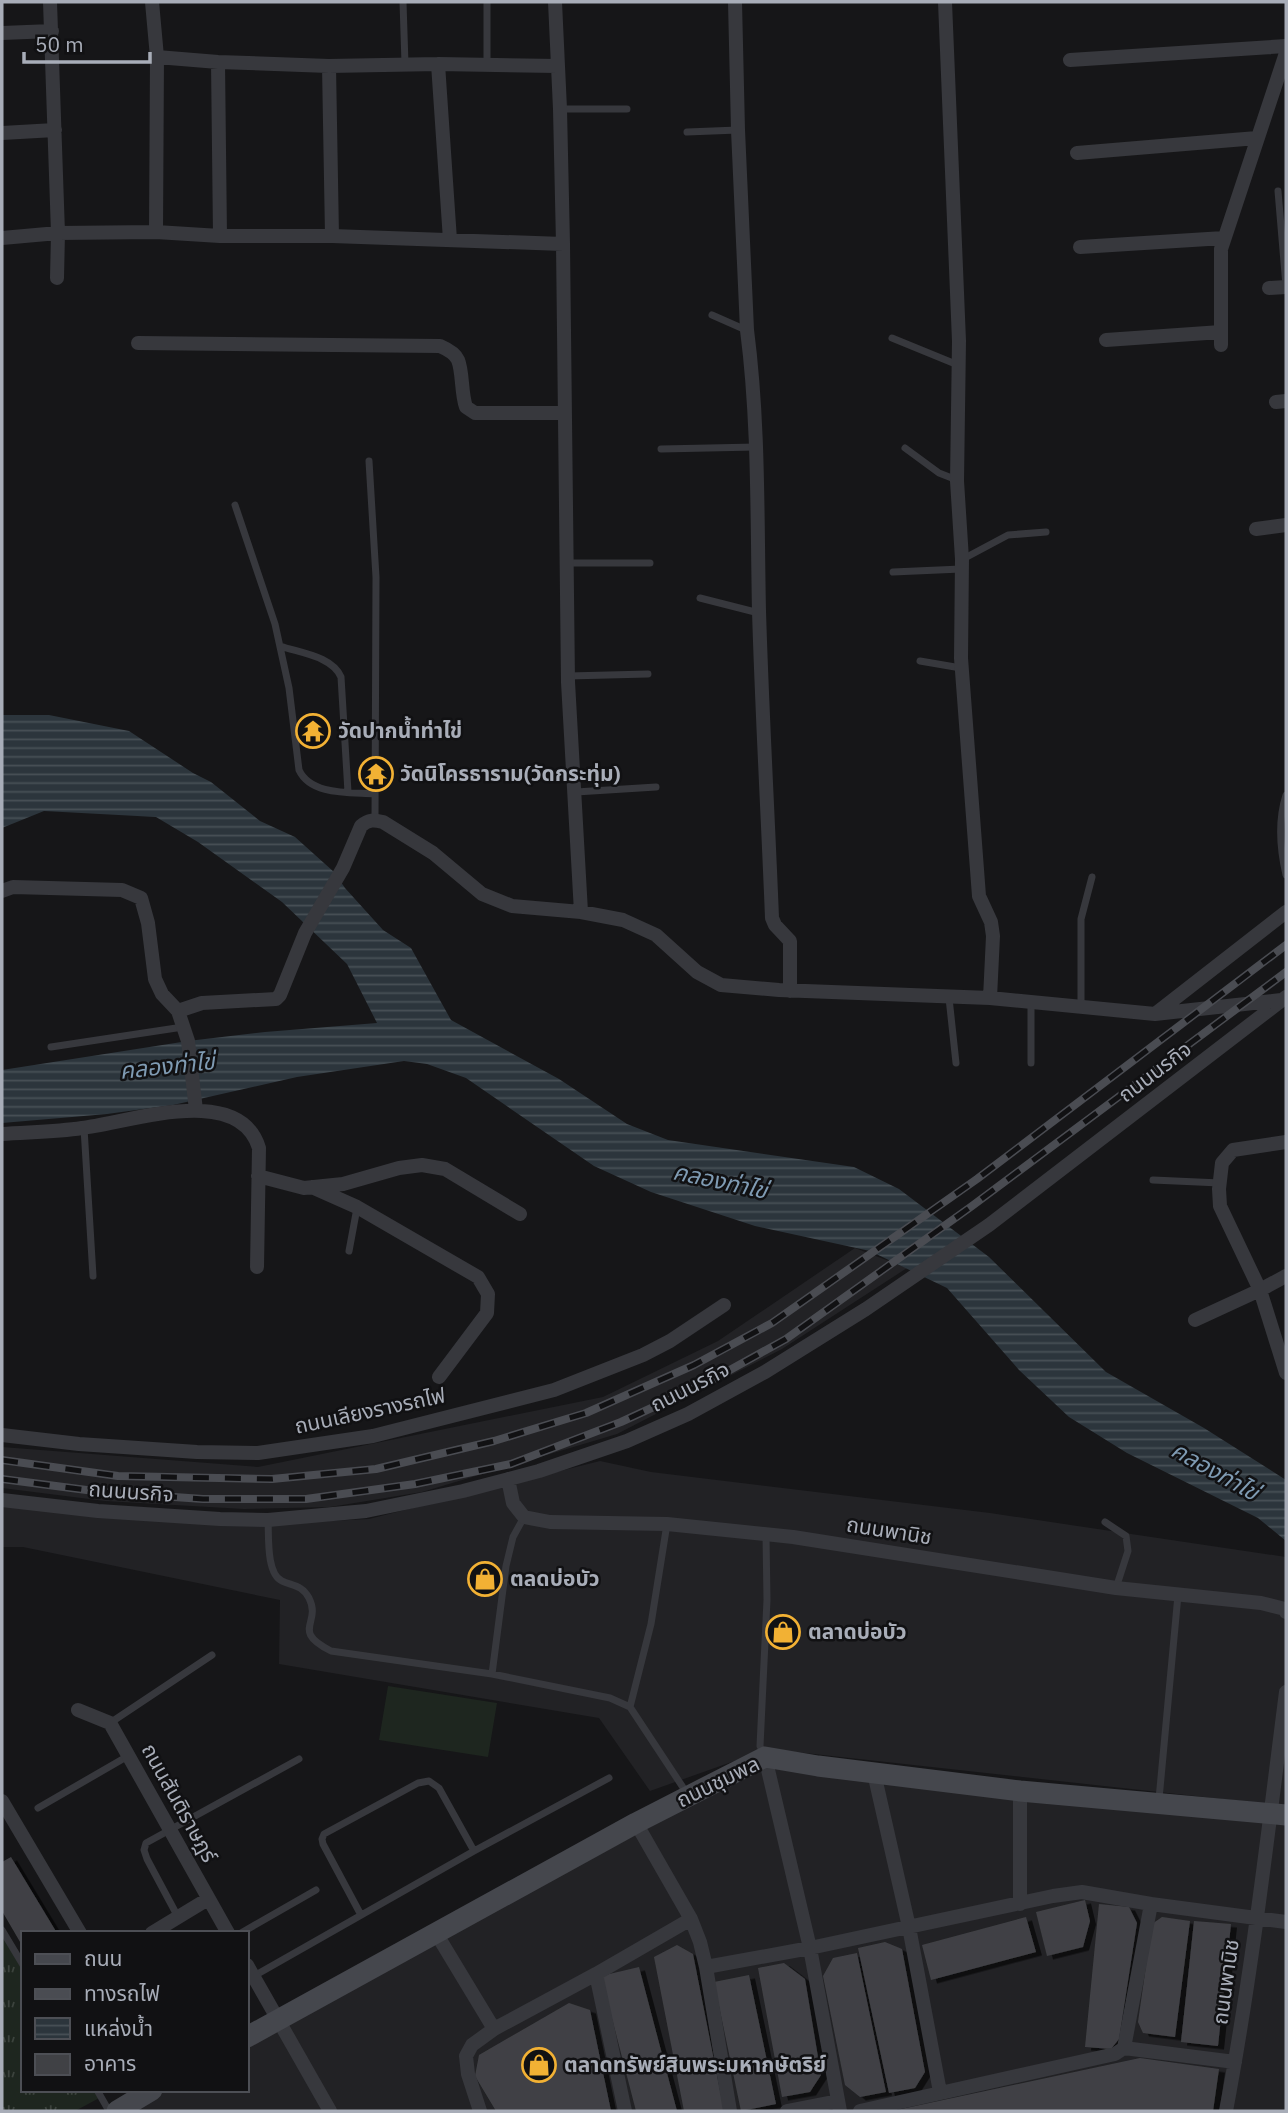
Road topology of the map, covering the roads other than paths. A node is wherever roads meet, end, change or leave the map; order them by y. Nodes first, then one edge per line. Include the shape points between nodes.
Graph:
1 (50, 2) edge
2 (152, 2) edge
3 (403, 2) edge
4 (487, 2) edge
5 (555, 2) edge
6 (735, 2) edge
7 (945, 2) edge
8 (52, 31) junction
9 (2, 33) edge
10 (1286, 46) edge
11 (1286, 53) edge
12 (157, 57) junction
13 (1070, 60) dead end
14 (218, 62) junction
15 (405, 64) junction
16 (438, 64) junction
17 (487, 64) junction
18 (557, 65) junction
19 (329, 66) junction
20 (561, 109) junction
21 (627, 109) dead end
22 (55, 130) junction
23 (738, 130) junction
24 (687, 132) dead end
25 (2, 133) edge
26 (1257, 138) junction
27 (1077, 153) dead end
28 (1278, 191) dead end
29 (156, 232) junction
30 (58, 233) junction
31 (220, 236) junction
32 (332, 236) junction
33 (2, 238) edge
34 (1224, 239) junction
35 (450, 240) junction
36 (564, 244) junction
37 (1080, 247) dead end
38 (57, 278) dead end
39 (1286, 286) edge
40 (1269, 288) dead end
41 (712, 315) dead end
42 (747, 330) junction
43 (892, 338) dead end
44 (1106, 340) dead end
45 (138, 343) dead end
46 (958, 365) junction
47 (565, 413) junction
48 (756, 447) junction
49 (905, 448) dead end
50 (661, 449) dead end
51 (369, 461) dead end
52 (957, 481) junction
53 (235, 505) dead end
54 (1286, 525) edge
55 (1256, 529) dead end
56 (1046, 531) dead end
57 (566, 563) junction
58 (650, 563) dead end
59 (962, 564) junction
60 (894, 572) dead end
61 (700, 598) dead end
62 (759, 613) junction
63 (280, 646) junction
64 (920, 662) dead end
65 (961, 668) junction
66 (648, 674) dead end
67 (568, 676) junction
68 (656, 787) dead end
69 (348, 792) junction
70 (576, 792) junction
71 (375, 794) junction
72 (1286, 795) edge
73 (375, 820) junction
74 (1286, 875) edge
75 (1092, 877) dead end
76 (2, 891) edge
77 (581, 912) junction
78 (1286, 912) edge
79 (790, 990) junction
80 (949, 998) junction
81 (990, 998) junction
82 (1285, 999) edge
83 (1031, 1002) junction
84 (1081, 1005) junction
85 (178, 1012) junction
86 (1155, 1014) junction
87 (183, 1027) junction
88 (51, 1047) dead end
89 (956, 1063) dead end
90 (1031, 1063) dead end
91 (197, 1109) junction
92 (84, 1128) junction
93 (2, 1134) edge
94 (1286, 1142) edge
95 (258, 1176) junction
96 (1153, 1180) dead end
97 (1220, 1183) junction
98 (312, 1187) junction
99 (357, 1207) junction
100 (520, 1214) dead end
101 (349, 1251) dead end
102 (257, 1266) dead end
103 (93, 1276) dead end
104 (1286, 1276) edge
105 (1260, 1290) junction
106 (724, 1305) dead end
107 (1195, 1321) dead end
108 (1286, 1373) edge
109 (439, 1377) dead end
110 (2, 1435) edge
111 (508, 1479) junction
112 (2, 1500) edge
113 (524, 1517) junction
114 (268, 1520) junction
115 (1105, 1522) dead end
116 (667, 1524) junction
117 (766, 1536) junction
118 (1116, 1588) junction
119 (1178, 1595) junction
120 (1286, 1610) edge
121 (212, 1655) dead end
122 (492, 1674) junction
123 (1286, 1692) edge
124 (630, 1707) junction
125 (78, 1710) dead end
126 (110, 1723) junction
127 (128, 1756) junction
128 (765, 1757) junction
129 (299, 1759) dead end
130 (874, 1773) junction
131 (609, 1778) dead end
132 (1020, 1791) junction
133 (688, 1796) junction
134 (2, 1801) edge
135 (1159, 1803) junction
136 (38, 1808) dead end
137 (1279, 1813) edge
138 (636, 1823) junction
139 (170, 1830) junction
140 (474, 1851) junction
141 (316, 1890) dead end
142 (208, 1899) junction
143 (1151, 1903) junction
144 (1020, 1904) junction
145 (361, 1915) junction
146 (177, 1917) junction
147 (1256, 1917) junction
148 (691, 1919) junction
149 (1286, 1922) edge
150 (909, 1927) junction
151 (2, 1930) edge
152 (79, 1931) edge
153 (155, 1931) edge
154 (227, 1931) edge
155 (244, 1931) edge
156 (436, 1933) junction
157 (810, 1948) junction
158 (21, 1962) edge
159 (706, 1967) junction
160 (250, 1971) edge
161 (596, 1975) junction
162 (278, 2019) junction
163 (494, 2029) junction
164 (248, 2035) edge
165 (1124, 2048) junction
166 (1235, 2062) junction
167 (98, 2092) edge
168 (149, 2092) edge
169 (940, 2092) junction
170 (839, 2106) edge
171 (109, 2111) edge
172 (117, 2111) edge
173 (330, 2111) edge
174 (480, 2111) edge
175 (625, 2111) edge
176 (730, 2111) edge
177 (787, 2111) edge
178 (860, 2111) edge
179 (1226, 2111) edge

1 - 8 street
2 - 12 street
3 - 15 lane
4 - 17 lane
5 - 18 street
6 - 23 street
7 - 46 street
8 - 9 street
8 - 22 street
10 - 13 street
11 - 26 street
12 - 14 street
12 - 29 street
14 - 19 street
14 - 31 street
15 - 16 street
15 - 19 street
16 - 17 street
16 - 35 street
17 - 18 street
18 - 20 street
19 - 32 street
20 - 21 lane
20 - 36 street
22 - 25 street
22 - 30 street
23 - 24 lane
23 - 42 street
26 - 27 street
26 - 34 street
28 - 39 lane
29 - 30 street
29 - 31 street
30 - 33 street
30 - 38 street
31 - 32 street
32 - 35 street
34 - 37 street
34 - 44 street via 1221,338
35 - 36 street
36 - 47 street
39 - 40 street
41 - 42 lane
42 - 48 street
43 - 46 lane
45 - 47 street via 440,346 458,360 463,398 475,413
46 - 52 street
47 - 57 street
48 - 50 lane
48 - 62 street
49 - 52 lane
51 - 71 lane via 376,577
52 - 59 street
53 - 63 lane
54 - 55 street
56 - 59 lane via 1008,536
57 - 58 lane
57 - 67 street
59 - 60 lane
59 - 65 street
61 - 62 lane
62 - 79 street via 772,918 790,941
63 - 69 lane via 299,769 311,785
63 - 69 lane via 338,669
64 - 65 lane
65 - 81 street via 979,896 993,936
66 - 67 lane
67 - 70 street
68 - 70 lane
69 - 71 lane
70 - 77 street
71 - 73 lane
72 - 74 lane via 1280,831
73 - 77 street via 433,853 482,894 512,906
73 - 85 street via 361,826 276,999 202,1003
75 - 84 lane via 1081,919
76 - 85 street via 13,887 122,890 141,898 155,979
77 - 79 street via 623,920 656,936 697,972 721,985
78 - 86 street
79 - 80 street
80 - 81 street
80 - 89 lane
81 - 83 street
82 - 86 street
82 - 111 street, ถนนนรกิจ via 989,1226 765,1372 627,1441
83 - 84 street
83 - 90 lane
84 - 86 street
85 - 87 street
87 - 88 lane
87 - 91 street
91 - 92 street
91 - 95 street via 234,1118 255,1137
92 - 93 street
92 - 103 lane
94 - 97 street via 1233,1150 1222,1163
95 - 98 street
95 - 102 street
96 - 97 lane
97 - 105 street via 1220,1206
98 - 99 street
98 - 100 street via 422,1165 446,1169
99 - 101 lane
99 - 109 street via 478,1277 488,1294 487,1313
104 - 105 street
105 - 107 street
105 - 108 street
106 - 110 street, ถนนเลียงรางรถไฟ via 643,1355 554,1390 339,1442 258,1453 197,1452
111 - 113 street via 513,1503
111 - 114 street, ถนนนรกิจ via 366,1511
112 - 114 street, ถนนนรกิจ via 98,1511
113 - 116 street, ถนนพานิช via 550,1522
113 - 122 lane via 506,1566
114 - 122 lane via 274,1574 307,1595 312,1606 309,1633 315,1643 331,1651
115 - 118 lane via 1126,1536 1128,1551
116 - 117 street, ถนนพานิช
116 - 124 lane via 651,1624
117 - 118 street, ถนนพานิช
117 - 128 lane via 760,1746
118 - 119 street, ถนนพานิช
119 - 120 street, ถนนพานิช
119 - 135 lane
121 - 126 lane
122 - 124 lane via 610,1698
123 - 137 street, ถนนพานิช
124 - 133 lane
125 - 126 street
126 - 127 street, ถนนสันติราษฎร์
127 - 136 lane
127 - 139 street, ถนนสันติราษฎร์
128 - 130 main road, ถนนชุมพล
128 - 133 main road, ถนนชุมพล
128 - 157 street
129 - 139 lane
130 - 132 main road, ถนนชุมพล
130 - 150 street
131 - 140 lane
132 - 135 main road, ถนนชุมพล
132 - 144 street
133 - 138 main road, ถนนชุมพล
134 - 152 street
135 - 137 main road, ถนนชุมพล
137 - 147 street, ถนนพานิช
138 - 148 street
138 - 156 main road, ถนนชุมพล
139 - 142 street, ถนนสันติราษฎร์
139 - 146 lane via 146,1843 144,1850
140 - 145 lane
140 - 145 lane via 439,1788 429,1782 418,1783 324,1834 323,1844
141 - 155 lane
142 - 146 street
142 - 154 street, ถนนสันติราษฎร์
143 - 144 street via 1083,1892
143 - 147 street
143 - 165 street
144 - 150 street
145 - 160 lane
146 - 153 street
147 - 149 street
147 - 166 street, ถนนพานิช
148 - 159 street
148 - 161 street
150 - 157 street
150 - 169 street
151 - 158 lane
156 - 162 main road, ถนนชุมพล
156 - 163 street
157 - 159 street
157 - 170 street
159 - 176 street
160 - 162 street
161 - 163 street
161 - 175 street
162 - 164 main road, ถนนชุมพล
162 - 173 street
163 - 174 street via 472,2045 466,2056
165 - 166 street
165 - 169 street via 1115,2054
166 - 179 street, ถนนพานิช
167 - 171 lane
168 - 172 main road
169 - 178 street
170 - 177 street

